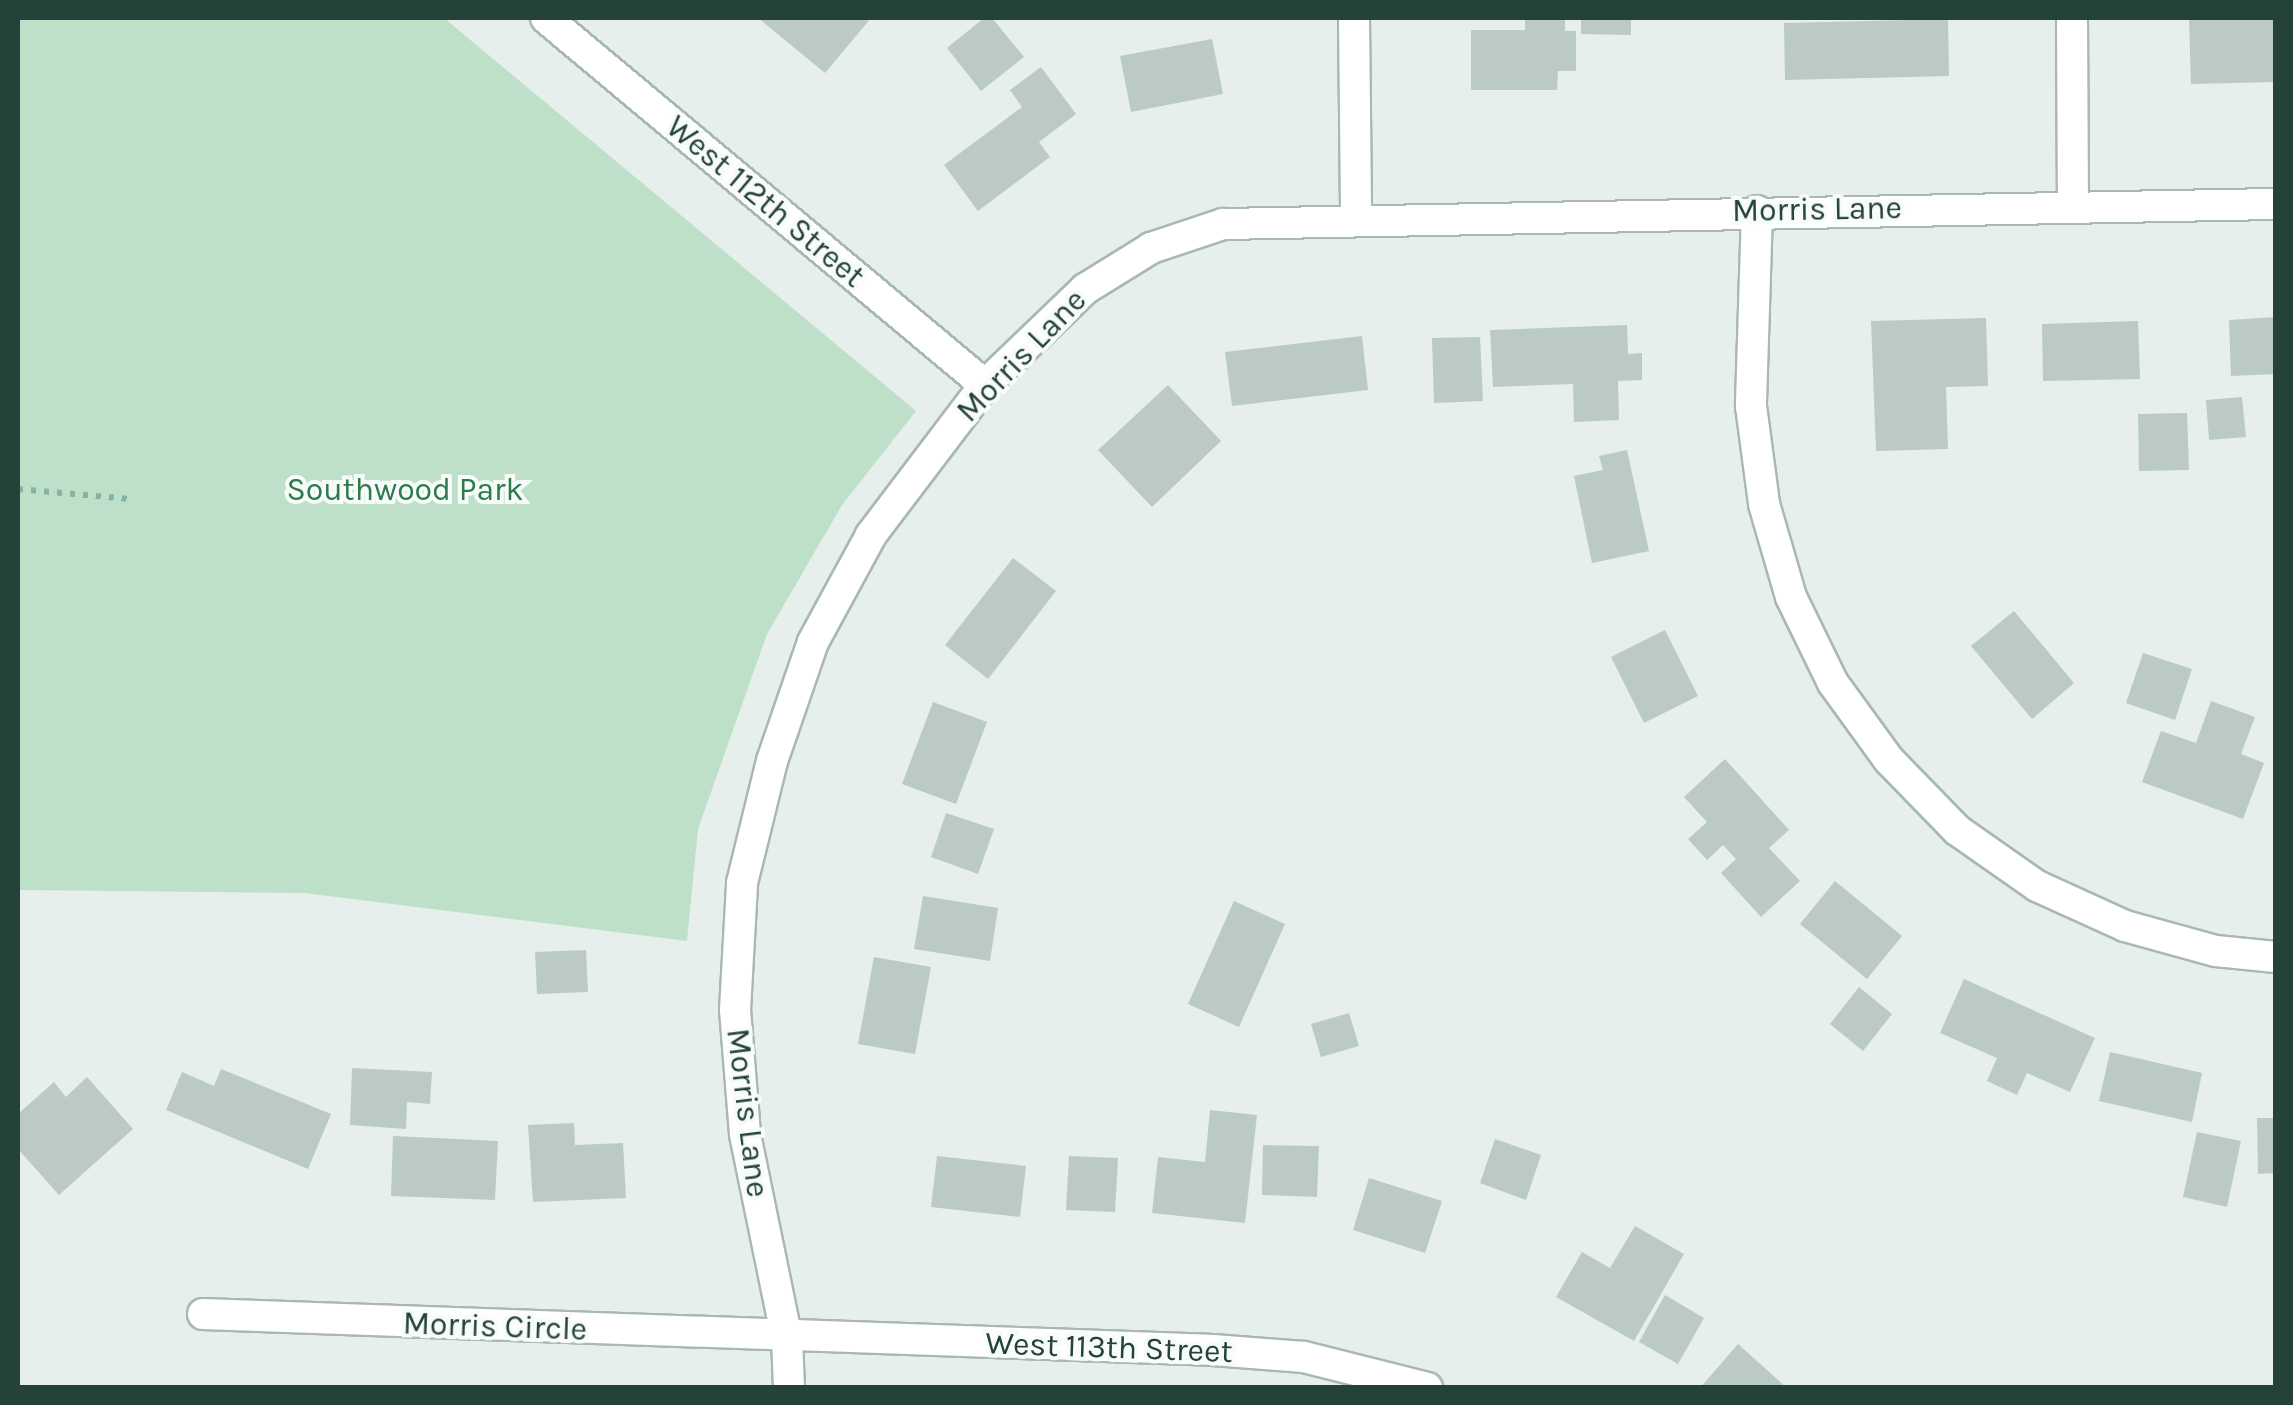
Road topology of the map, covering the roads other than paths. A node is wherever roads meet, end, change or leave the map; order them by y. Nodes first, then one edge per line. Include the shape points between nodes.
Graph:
1 (546, 18) edge
2 (1354, 18) edge
3 (2072, 18) edge
4 (2276, 204) edge
5 (2073, 208) junction
6 (1757, 210) junction
7 (1356, 218) junction
8 (986, 385) junction
9 (2276, 957) edge
10 (204, 1314) dead end
11 (787, 1339) junction
12 (789, 1388) edge
13 (1426, 1388) edge

1 - 8 street, West 112th Street
2 - 7 street
3 - 5 street
4 - 5 street, Morris Lane
5 - 6 street, Morris Lane
6 - 7 street, Morris Lane
6 - 9 street via 1751,406 1764,504 1791,597 1833,684 1889,760 1957,830 2037,886 2125,926 2216,951
7 - 8 street, Morris Lane via 1223,224 1150,248 1085,288
8 - 11 street, Morris Lane via 871,535 813,642 772,761 742,883 735,1010 745,1134
10 - 11 street, Morris Circle
11 - 12 street, Morris Lane
11 - 13 street, West 113th Street via 1213,1350 1304,1357

